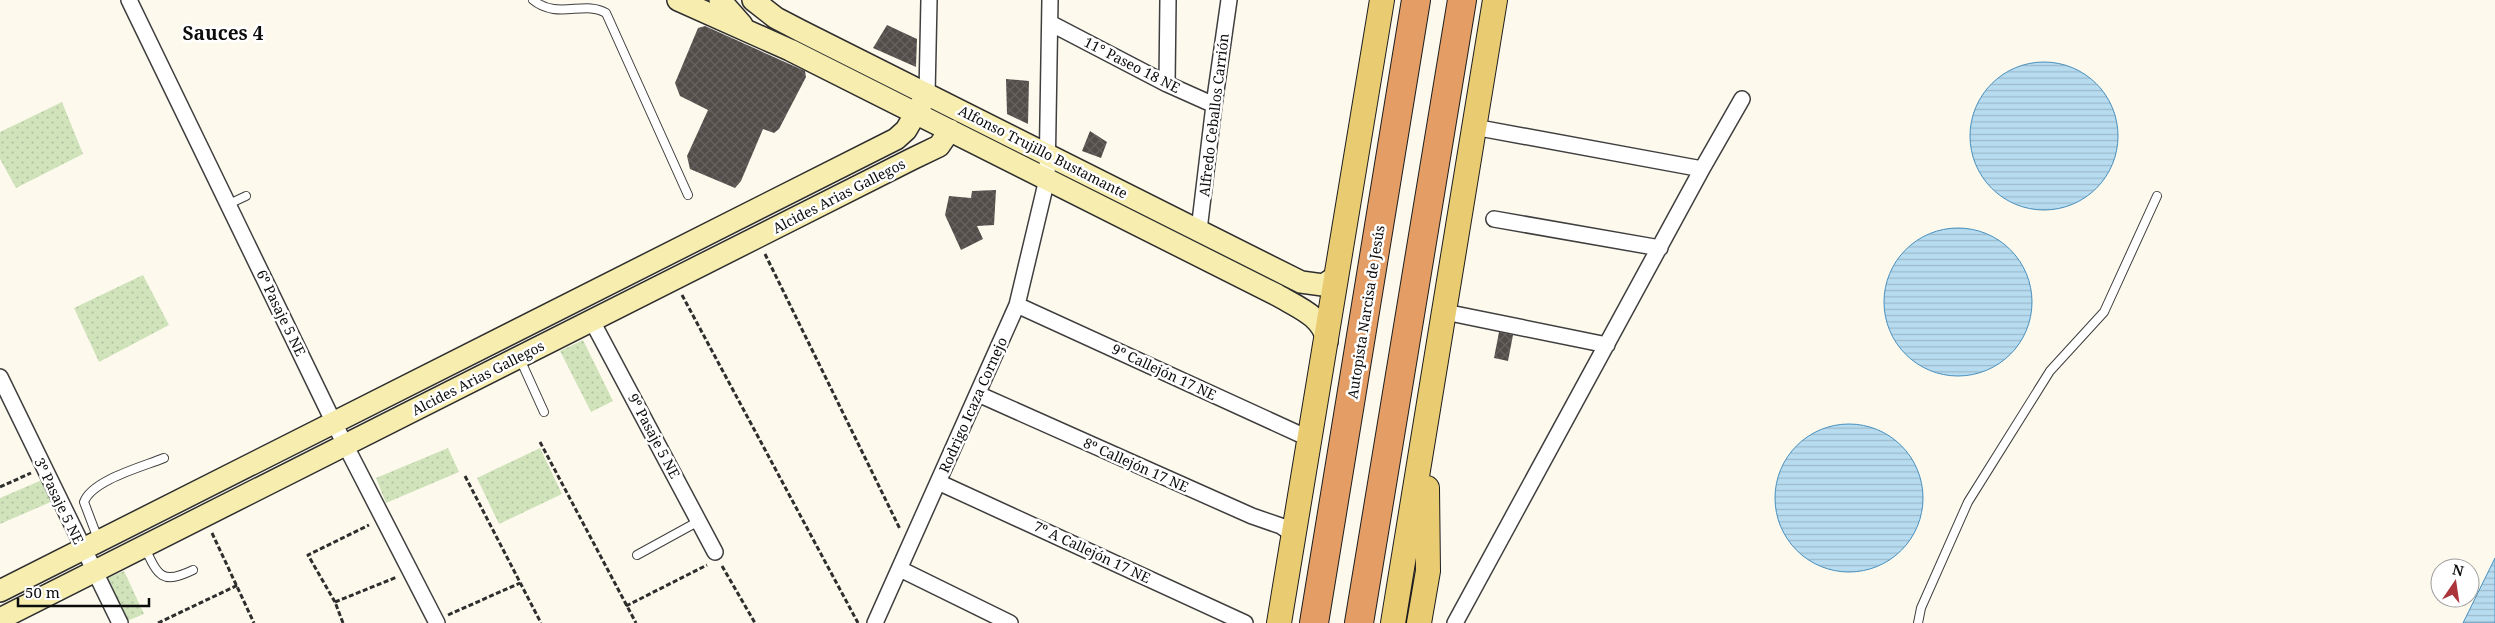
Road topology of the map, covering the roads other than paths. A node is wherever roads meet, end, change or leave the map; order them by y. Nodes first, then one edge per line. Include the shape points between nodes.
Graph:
1 (129, 0) edge
2 (533, 0) edge
3 (678, 0) edge
4 (720, 0) edge
5 (753, 0) edge
6 (929, 0) edge
7 (1050, 0) edge
8 (1168, 0) edge
9 (1229, 0) edge
10 (1382, 0) edge
11 (1416, 0) edge
12 (1462, 0) edge
13 (1495, 0) edge
14 (1050, 23) junction
15 (754, 33) junction
16 (1167, 84) junction
17 (927, 94) junction
18 (1742, 99) dead end
19 (1214, 104) junction
20 (917, 114) junction
21 (1474, 127) junction
22 (950, 130) junction
23 (1048, 153) junction
24 (1702, 169) junction
25 (1046, 179) junction
26 (688, 195) dead end
27 (246, 196) dead end
28 (2157, 196) dead end
29 (229, 204) junction
30 (1494, 219) dead end
31 (1199, 230) junction
32 (1660, 248) junction
33 (1337, 276) junction
34 (1017, 305) junction
35 (1445, 312) junction
36 (592, 321) junction
37 (1327, 341) junction
38 (1608, 345) junction
39 (519, 358) junction
40 (0, 378) edge
41 (978, 394) junction
42 (544, 412) dead end
43 (334, 423) junction
44 (1426, 426) junction
45 (1310, 439) junction
46 (345, 445) junction
47 (164, 458) dead end
48 (938, 482) junction
49 (699, 521) junction
50 (1294, 535) junction
51 (91, 545) junction
52 (144, 547) junction
53 (637, 555) dead end
54 (717, 555) road end
55 (900, 569) junction
56 (193, 570) dead end
57 (94, 572) junction
58 (0, 591) edge
59 (0, 619) edge
60 (436, 622) edge
61 (120, 623) edge
62 (876, 623) edge
63 (1010, 623) edge
64 (1245, 623) edge
65 (1279, 623) edge
66 (1314, 623) edge
67 (1359, 623) edge
68 (1393, 623) edge
69 (1419, 623) edge
70 (1455, 623) edge
71 (1918, 623) edge

1 - 29 street, 6º Pasaje 5 NE
2 - 26 lane via 553,10 589,6 600,7 606,13
3 - 15 street
4 - 15 street via 732,16
5 - 17 street, Alfonso Trujillo Bustamante via 776,18
6 - 17 street
7 - 14 street, Rodrigo Icaza Cornejo
8 - 16 street
9 - 19 street, Alfredo Ceballos Carrión
10 - 33 main road
11 - 66 highway, Autopista Narcisa de Jesús
12 - 67 highway
13 - 21 main road
14 - 16 street, 11° Paseo 18 NE
14 - 23 street, Rodrigo Icaza Cornejo
15 - 20 street, Alfonso Trujillo Bustamante
16 - 19 street, 11° Paseo 18 NE
17 - 20 street, Alcides Arias Gallegos
17 - 23 street, Alfonso Trujillo Bustamante
18 - 24 street
19 - 31 street, Alfredo Ceballos Carrión
20 - 22 street, Alfonso Trujillo Bustamante
20 - 43 street, Alcides Arias Gallegos via 896,139
21 - 24 street
21 - 35 main road
22 - 25 street, Alfonso Trujillo Bustamante
22 - 36 street, Alcides Arias Gallegos via 939,146
23 - 25 street, Rodrigo Icaza Cornejo
23 - 31 street, Alfonso Trujillo Bustamante
24 - 32 street
25 - 34 street, Rodrigo Icaza Cornejo
25 - 37 street, Alfonso Trujillo Bustamante via 1278,295 1314,317 1325,332
27 - 29 lane
28 - 71 lane via 2104,312 2050,372 1968,502 1921,608
29 - 43 street, 6º Pasaje 5 NE
30 - 32 street
31 - 33 street, Alfonso Trujillo Bustamante via 1301,282 1323,286
32 - 38 street
33 - 37 main road
34 - 41 street, Rodrigo Icaza Cornejo
34 - 45 street, 9º Callejón 17 NE
35 - 38 street
35 - 44 main road
36 - 39 street, Alcides Arias Gallegos
36 - 49 street, 9º Pasaje 5 NE
37 - 45 main road
38 - 70 street
39 - 42 lane
39 - 46 street, Alcides Arias Gallegos
40 - 51 street, 3º Pasaje 5 NE via 43,467
41 - 48 street, Rodrigo Icaza Cornejo
41 - 50 street, 8º Callejón 17 NE via 1281,526
43 - 46 street, 6º Pasaje 5 NE
43 - 51 street, Alcides Arias Gallegos
44 - 68 main road
44 - 69 main road via 1428,570
45 - 50 main road
46 - 52 street, Alcides Arias Gallegos
46 - 60 street, 6º Pasaje 5 NE
47 - 51 lane via 87,493 84,502
48 - 55 street, Rodrigo Icaza Cornejo
48 - 64 street, 7º A Callejón 17 NE
49 - 53 lane
49 - 54 street, 9º Pasaje 5 NE
50 - 65 main road
51 - 57 street, 3º Pasaje 5 NE
51 - 58 street, Alcides Arias Gallegos
52 - 56 lane via 157,574 172,578
52 - 57 street, Alcides Arias Gallegos
55 - 62 street, Rodrigo Icaza Cornejo
55 - 63 street
57 - 59 street, Alcides Arias Gallegos
57 - 61 street, 3º Pasaje 5 NE

